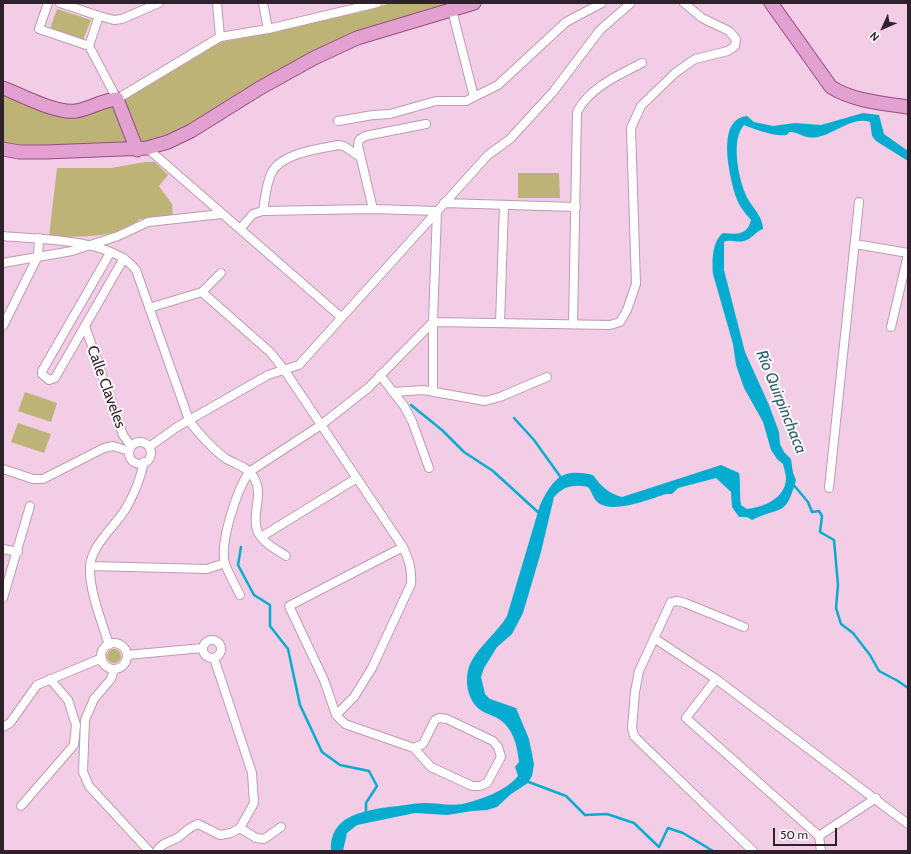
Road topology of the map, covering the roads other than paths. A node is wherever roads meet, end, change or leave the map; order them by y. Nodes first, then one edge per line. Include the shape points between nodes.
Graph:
1 (48, 3) edge
2 (60, 3) edge
3 (159, 3) edge
4 (217, 3) edge
5 (263, 3) edge
6 (377, 3) edge
7 (474, 3) edge
8 (602, 3) edge
9 (631, 3) edge
10 (684, 3) edge
11 (770, 3) edge
12 (82, 6) edge
13 (455, 7) edge
14 (98, 16) junction
15 (268, 29) junction
16 (220, 37) junction
17 (88, 46) junction
18 (642, 63) dead end
19 (3, 88) edge
20 (474, 97) junction
21 (117, 100) junction
22 (908, 107) edge
23 (338, 122) dead end
24 (426, 124) dead end
25 (3, 149) edge
26 (142, 149) junction
27 (360, 157) junction
28 (859, 202) dead end
29 (444, 204) junction
30 (504, 205) junction
31 (576, 207) junction
32 (373, 209) junction
33 (263, 211) junction
34 (437, 211) junction
35 (222, 214) junction
36 (240, 229) junction
37 (3, 236) edge
38 (39, 238) junction
39 (855, 244) junction
40 (89, 246) junction
41 (110, 253) junction
42 (908, 254) edge
43 (38, 256) junction
44 (124, 258) junction
45 (3, 263) edge
46 (221, 273) dead end
47 (202, 292) junction
48 (149, 308) junction
49 (341, 317) junction
50 (433, 322) junction
51 (500, 323) junction
52 (573, 324) junction
53 (3, 326) edge
54 (84, 326) junction
55 (890, 327) dead end
56 (285, 371) junction
57 (380, 375) junction
58 (547, 377) dead end
59 (393, 392) junction
60 (433, 392) junction
61 (189, 420) junction
62 (321, 425) junction
63 (149, 447) junction
64 (130, 449) junction
65 (144, 462) junction
66 (429, 468) dead end
67 (3, 469) edge
68 (249, 472) junction
69 (357, 478) junction
70 (829, 488) dead end
71 (30, 506) dead end
72 (261, 537) junction
73 (403, 547) junction
74 (3, 549) edge
75 (18, 552) junction
76 (286, 556) dead end
77 (225, 563) junction
78 (90, 566) junction
79 (4, 594) edge
80 (240, 595) dead end
81 (744, 627) dead end
82 (654, 638) junction
83 (109, 645) junction
84 (203, 648) junction
85 (127, 655) junction
86 (102, 658) junction
87 (214, 658) junction
88 (114, 669) junction
89 (50, 679) junction
90 (716, 679) junction
91 (336, 716) junction
92 (3, 728) edge
93 (414, 748) junction
94 (876, 798) junction
95 (21, 806) dead end
96 (908, 824) edge
97 (281, 826) dead end
98 (240, 828) junction
99 (819, 836) junction
100 (149, 851) edge
101 (157, 851) edge
102 (753, 851) edge
103 (821, 851) edge

1 - 17 street via 39,29
2 - 12 street
3 - 14 street via 122,19
4 - 16 street
5 - 15 street
6 - 15 street
7 - 13 main road
8 - 20 street via 566,22 498,84
9 - 29 street via 600,30 553,92 510,139 488,155
10 - 52 street via 702,18 729,31 736,39 735,46 728,51 695,59 675,73 641,106 631,128 636,284 620,322 610,325
11 - 22 main road via 831,87 853,97
12 - 14 street
13 - 20 street
13 - 26 main road via 357,38 260,88 191,131
14 - 17 street
15 - 16 street
16 - 21 street
17 - 21 street
18 - 31 street via 604,84 583,101 577,112
19 - 21 main road via 70,112
20 - 23 street via 466,101 436,101 390,114
21 - 26 main road
24 - 27 street via 365,136 359,140
25 - 26 main road via 19,152
26 - 35 street
27 - 32 street
27 - 33 street via 338,145 299,153 286,160 271,173
28 - 39 street
29 - 30 street
29 - 34 street
30 - 31 street
30 - 51 street
31 - 52 street
32 - 33 street
32 - 34 street
33 - 36 street via 253,214
34 - 49 street
34 - 50 street
35 - 36 street
35 - 40 street via 148,222
36 - 49 street
37 - 38 street
38 - 40 street
38 - 43 street
39 - 42 street
39 - 70 street
40 - 41 street
40 - 43 street
41 - 44 street
41 - 54 street via 42,370 45,378 55,378
42 - 55 street
43 - 45 street
43 - 53 street
44 - 48 street via 136,270
44 - 54 street
46 - 47 street
47 - 48 street
47 - 56 street via 271,353
48 - 61 street
49 - 56 street via 299,365
50 - 51 street
50 - 57 street
50 - 60 street
51 - 52 street
54 - 64 street, Calle Claveles
56 - 61 street via 268,375
56 - 62 street
57 - 59 street
57 - 62 street via 368,388
58 - 60 street via 500,398 485,401
59 - 60 street
59 - 66 street via 412,421
61 - 63 street
61 - 68 street via 225,458 241,465
62 - 68 street
62 - 69 street
63 - 64 street via 140,442
63 - 65 street via 151,454
64 - 65 street via 130,457 135,462
64 - 67 street via 113,446 104,448 43,478 33,479
65 - 78 street via 133,496 93,552
68 - 72 street via 258,486 256,521
68 - 77 street via 242,483 230,516
69 - 72 street
69 - 73 street
71 - 75 street
72 - 76 street
73 - 91 street via 412,572 411,584 372,668 354,697
73 - 91 street via 289,606 324,680
74 - 75 street
75 - 79 street
77 - 78 street via 207,570
77 - 80 street
78 - 83 street via 91,581
81 - 82 street via 677,601 671,602
82 - 90 street
82 - 102 street via 639,671 634,699 634,736
83 - 85 street via 120,645
83 - 86 street via 103,650
84 - 85 street
84 - 87 street via 207,656
84 - 87 street via 208,641 217,642 221,650
85 - 88 street via 122,666
86 - 88 street via 106,666
86 - 89 street
87 - 98 street via 252,774 254,803
88 - 100 street via 111,679 94,699 85,720 83,772 89,786
89 - 92 street via 37,685 10,723
89 - 95 street via 68,700 76,724 74,745
90 - 94 street
90 - 99 street via 686,718
91 - 93 street via 345,724
93 - 93 street via 431,767 472,786 487,783 501,757 493,741 440,718 435,720 423,744
94 - 96 street
94 - 99 street
97 - 98 street via 264,839 256,838
98 - 101 street via 220,835 198,824 190,826 178,837 160,846
99 - 103 street

